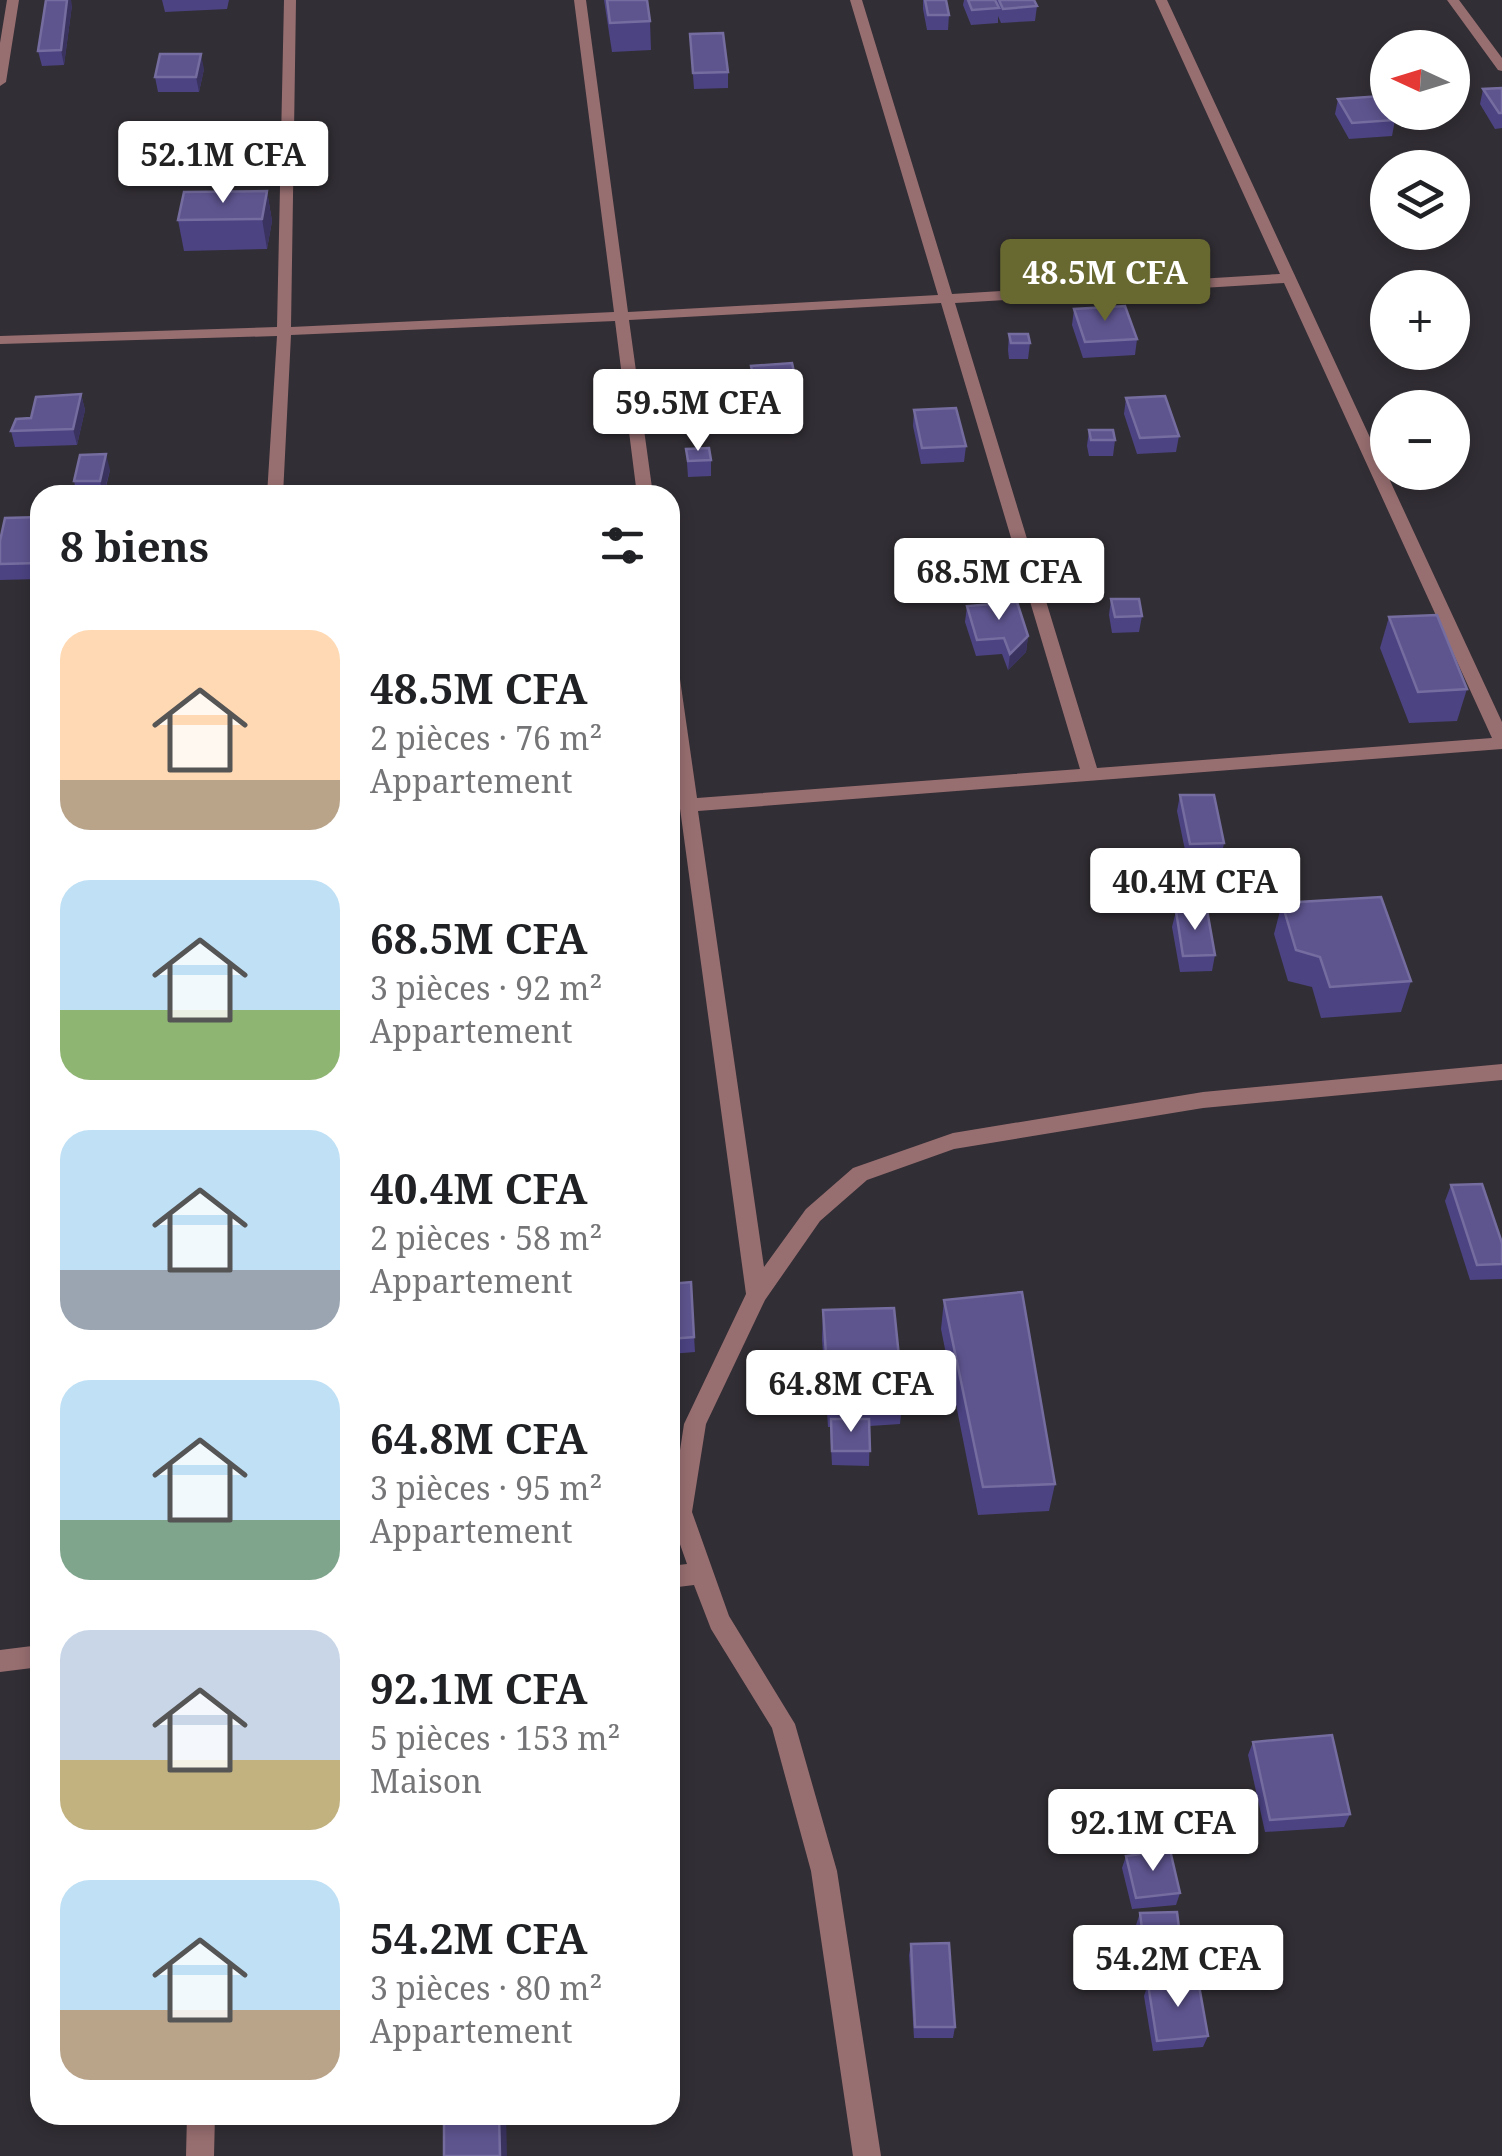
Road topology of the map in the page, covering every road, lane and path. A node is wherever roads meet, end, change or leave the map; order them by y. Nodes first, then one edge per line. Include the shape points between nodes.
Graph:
1 (13, 0) edge
2 (290, 0) edge
3 (580, 0) edge
4 (856, 0) edge
5 (1161, 0) edge
6 (1453, 0) edge
7 (1502, 67) edge
8 (0, 82) edge
9 (1288, 278) junction
10 (945, 300) junction
11 (620, 319) junction
12 (284, 333) junction
13 (0, 340) edge
14 (276, 485) edge
15 (644, 485) edge
16 (680, 742) edge
17 (1502, 742) edge
18 (1090, 774) junction
19 (689, 805) junction
20 (1502, 1072) edge
21 (757, 1294) junction
22 (702, 1573) junction
23 (680, 1576) edge
24 (30, 1657) edge
25 (0, 1661) edge
26 (202, 2125) edge
27 (200, 2156) edge
28 (867, 2156) edge

1 - 8 street
2 - 12 street
3 - 11 street
4 - 10 street
5 - 9 street
6 - 7 street
9 - 10 street
9 - 17 street
10 - 11 street
10 - 18 street
11 - 12 street
11 - 15 street
12 - 13 street
12 - 14 street
16 - 19 street
17 - 18 street
18 - 19 street
19 - 21 street
20 - 21 street via 1203,1100 953,1141 860,1174 813,1216
21 - 22 street via 695,1424 680,1512
22 - 23 street
22 - 28 street via 719,1621 783,1724 824,1871
24 - 25 street
26 - 27 street

